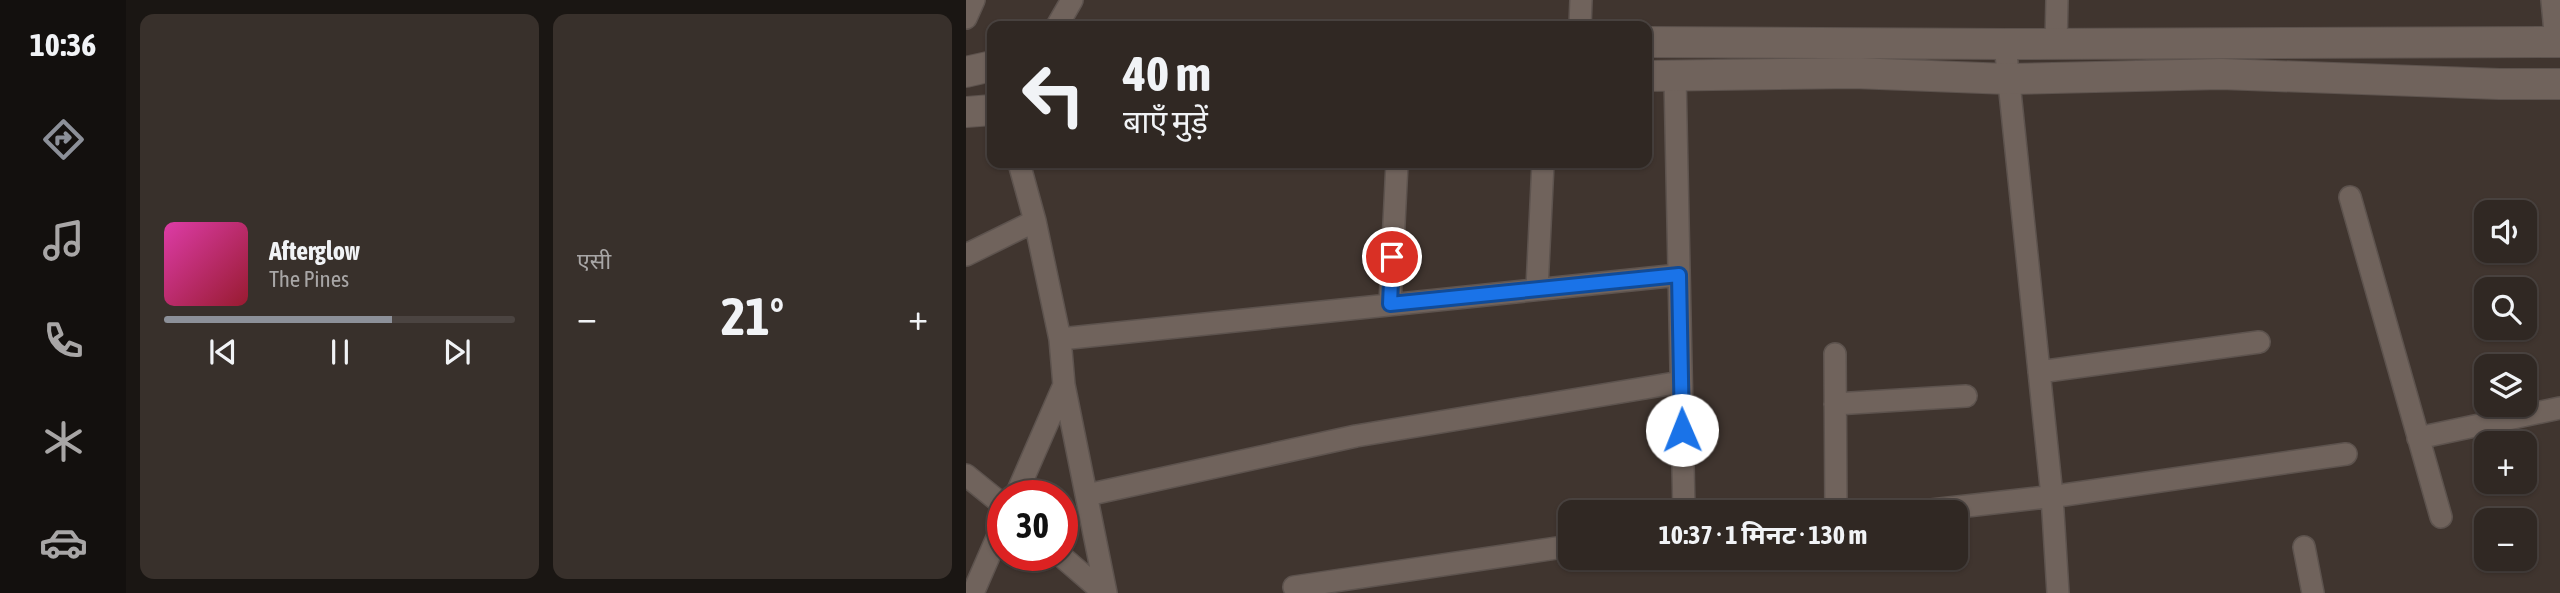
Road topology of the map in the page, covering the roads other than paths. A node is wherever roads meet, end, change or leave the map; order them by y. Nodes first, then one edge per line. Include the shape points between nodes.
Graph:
1 (974, 0) edge
2 (1072, 0) edge
3 (1581, 0) edge
4 (2057, 0) edge
5 (2552, 0) edge
6 (966, 18) edge
7 (1060, 21) edge
8 (1580, 21) edge
9 (1652, 42) edge
10 (2558, 42) edge
11 (2004, 44) junction
12 (2056, 44) junction
13 (987, 67) edge
14 (966, 72) edge
15 (1661, 76) edge
16 (2008, 79) junction
17 (2560, 84) edge
18 (987, 110) edge
19 (966, 112) edge
20 (1019, 168) edge
21 (1397, 168) edge
22 (1544, 168) edge
23 (2350, 197) dead end
24 (1035, 221) junction
25 (966, 255) edge
26 (1679, 275) junction
27 (1537, 288) junction
28 (1390, 304) junction
29 (1060, 339) junction
30 (2259, 342) dead end
31 (1835, 354) dead end
32 (2039, 372) junction
33 (1681, 382) junction
34 (1064, 385) junction
35 (1966, 396) dead end
36 (1835, 404) junction
37 (2560, 408) edge
38 (2418, 438) junction
39 (2346, 454) dead end
40 (966, 475) edge
41 (1023, 480) edge
42 (987, 492) edge
43 (1087, 495) junction
44 (2053, 496) junction
45 (1684, 500) edge
46 (1836, 500) edge
47 (1968, 506) edge
48 (2441, 517) dead end
49 (1558, 548) edge
50 (2304, 548) dead end
51 (987, 561) edge
52 (1078, 570) edge
53 (1385, 583) edge
54 (1294, 587) dead end
55 (973, 593) edge
56 (1105, 593) edge
57 (2058, 593) edge
58 (2313, 593) edge

1 - 6 street
2 - 7 street
3 - 8 street
4 - 12 street
5 - 10 street
9 - 11 street
10 - 12 street
11 - 12 street
11 - 16 street
13 - 14 street
15 - 16 street via 1854,73
15 - 26 street
16 - 17 street via 2221,74
16 - 32 street
18 - 19 street
20 - 24 street
21 - 28 street
22 - 27 street
23 - 38 street
24 - 25 street
24 - 29 street
26 - 27 street
26 - 33 street
27 - 28 street
28 - 29 street
29 - 34 street
30 - 32 street
31 - 36 street
32 - 44 street
33 - 43 street via 1356,436
33 - 45 street
34 - 41 street
34 - 43 street
35 - 36 street
36 - 46 street
37 - 38 street
38 - 48 street
39 - 44 street
40 - 42 street
43 - 56 street
44 - 47 street
44 - 57 street
49 - 53 street
50 - 58 street
51 - 55 street
52 - 56 street
53 - 54 street

